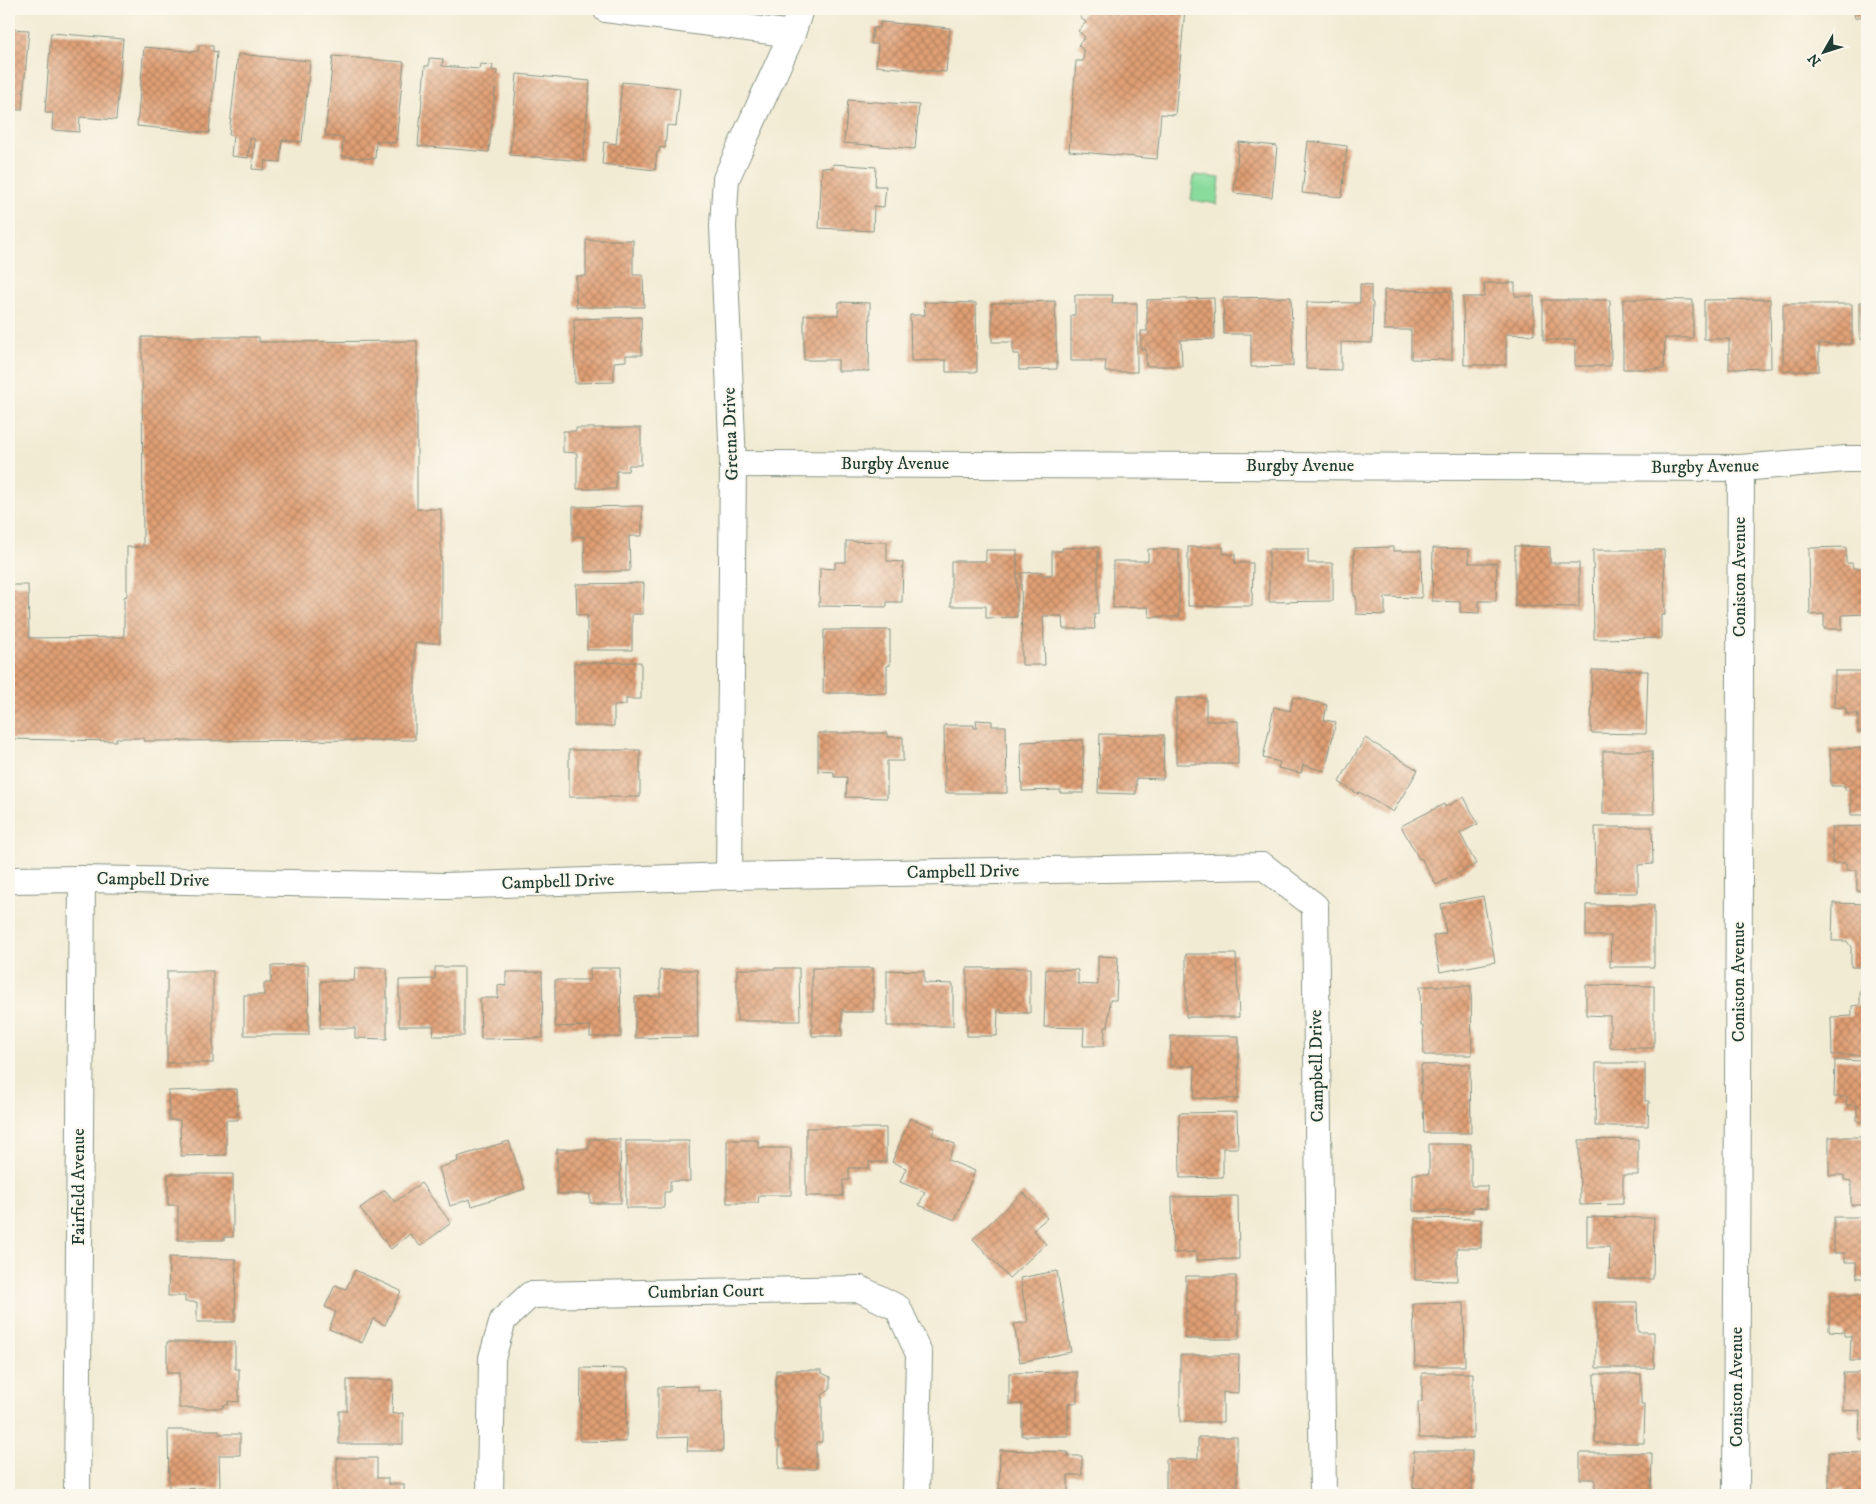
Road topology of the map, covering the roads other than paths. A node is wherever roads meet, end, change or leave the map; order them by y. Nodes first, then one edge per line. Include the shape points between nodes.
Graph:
1 (606, 9) edge
2 (800, 9) edge
3 (792, 34) junction
4 (1867, 459) edge
5 (733, 464) junction
6 (1741, 468) junction
7 (729, 876) junction
8 (82, 879) junction
9 (9, 880) edge
10 (77, 1495) edge
11 (490, 1495) edge
12 (916, 1495) edge
13 (1323, 1495) edge
14 (1736, 1495) edge

1 - 3 street
2 - 3 street, Gretna Drive
3 - 5 street, Gretna Drive via 726,179 723,226
4 - 6 street, Burgby Avenue
5 - 6 street, Burgby Avenue
5 - 7 street, Gretna Drive
6 - 14 street, Coniston Avenue
7 - 8 street, Campbell Drive via 444,886
7 - 13 street, Campbell Drive via 1263,866 1315,906
8 - 9 street, Campbell Drive
8 - 10 street, Fairfield Avenue
11 - 12 street, Cumbrian Court via 492,1358 503,1320 530,1296 860,1289 898,1308 920,1354

